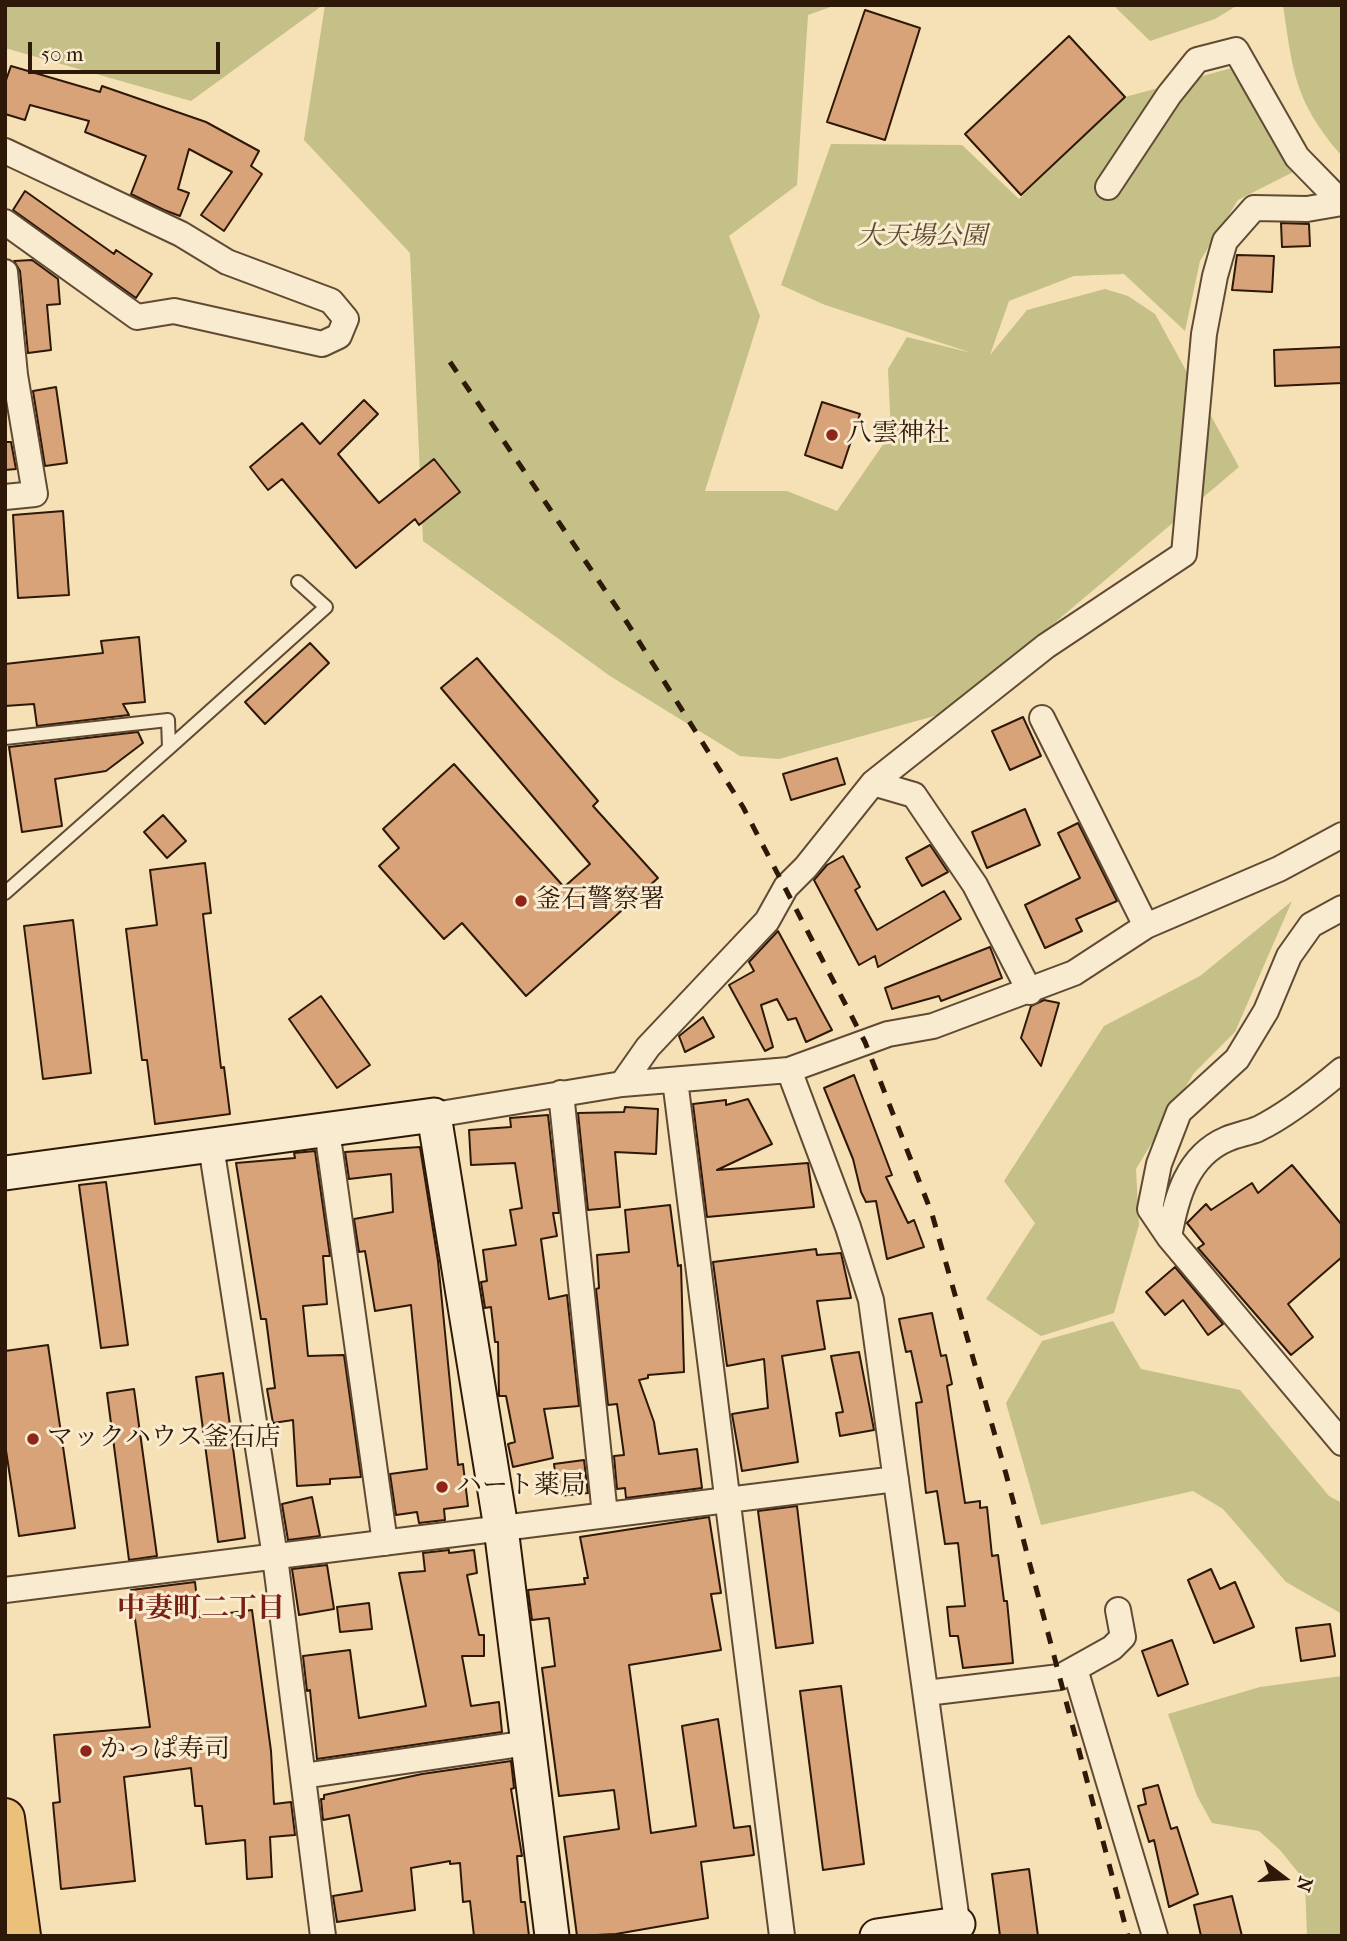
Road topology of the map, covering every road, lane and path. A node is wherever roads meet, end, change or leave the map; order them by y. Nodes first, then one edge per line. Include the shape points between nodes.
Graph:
1 (5, 150) edge
2 (1108, 187) dead end
3 (1342, 203) edge
4 (5, 222) edge
5 (5, 272) edge
6 (10, 375) edge
7 (5, 498) edge
8 (298, 582) dead end
9 (1042, 719) dead end
10 (5, 738) edge
11 (169, 748) junction
12 (873, 783) junction
13 (1342, 835) edge
14 (5, 893) edge
15 (1342, 908) edge
16 (1146, 926) junction
17 (1030, 992) junction
18 (789, 1070) junction
19 (1342, 1070) edge
20 (675, 1080) junction
21 (622, 1084) junction
22 (561, 1093) junction
23 (434, 1115) junction
24 (327, 1130) junction
25 (211, 1146) junction
26 (5, 1174) edge
27 (1169, 1237) junction
28 (1342, 1443) edge
29 (896, 1479) junction
30 (727, 1500) junction
31 (606, 1516) junction
32 (500, 1528) junction
33 (384, 1543) junction
34 (275, 1557) junction
35 (5, 1590) edge
36 (1118, 1610) dead end
37 (1075, 1670) junction
38 (926, 1692) junction
39 (528, 1743) junction
40 (303, 1776) junction
41 (5, 1818) edge
42 (959, 1930) edge
43 (21, 1936) edge
44 (323, 1936) edge
45 (552, 1936) edge
46 (782, 1936) edge
47 (877, 1936) edge
48 (1155, 1936) edge

1 - 4 street via 181,234 227,262 331,301 346,319 339,336 322,344 174,311 137,317
2 - 3 street via 1197,60 1236,50 1297,158
3 - 12 street via 1307,209 1254,208 1225,241 1204,334 1184,554 1046,646
5 - 6 street
6 - 7 street via 35,494
8 - 11 lane via 326,607
9 - 16 street
10 - 11 lane via 168,720
11 - 14 lane
12 - 17 street via 914,795 975,885
12 - 21 street via 786,887 767,921 648,1047
13 - 16 street via 1279,869
15 - 27 street via 1311,925 1289,956 1266,1011 1237,1059 1179,1112 1159,1164 1150,1209
16 - 17 street via 1074,973
17 - 18 street
18 - 20 street
18 - 29 street via 871,1300
19 - 27 street via 1258,1129 1204,1152 1182,1184
20 - 21 street
20 - 30 street
21 - 22 street
22 - 23 street
22 - 31 street
23 - 24 street
23 - 32 street
24 - 25 street
24 - 33 street
25 - 26 street
25 - 34 street
27 - 28 street
29 - 30 street
29 - 38 street
30 - 31 street
30 - 46 street
31 - 32 street
32 - 33 street
32 - 39 street
33 - 34 street
34 - 35 street
34 - 40 street
36 - 37 street via 1123,1637
37 - 38 street via 1060,1677
37 - 48 street
38 - 42 street
39 - 40 street
39 - 45 street
40 - 44 street
41 - 43 highway
42 - 47 street

